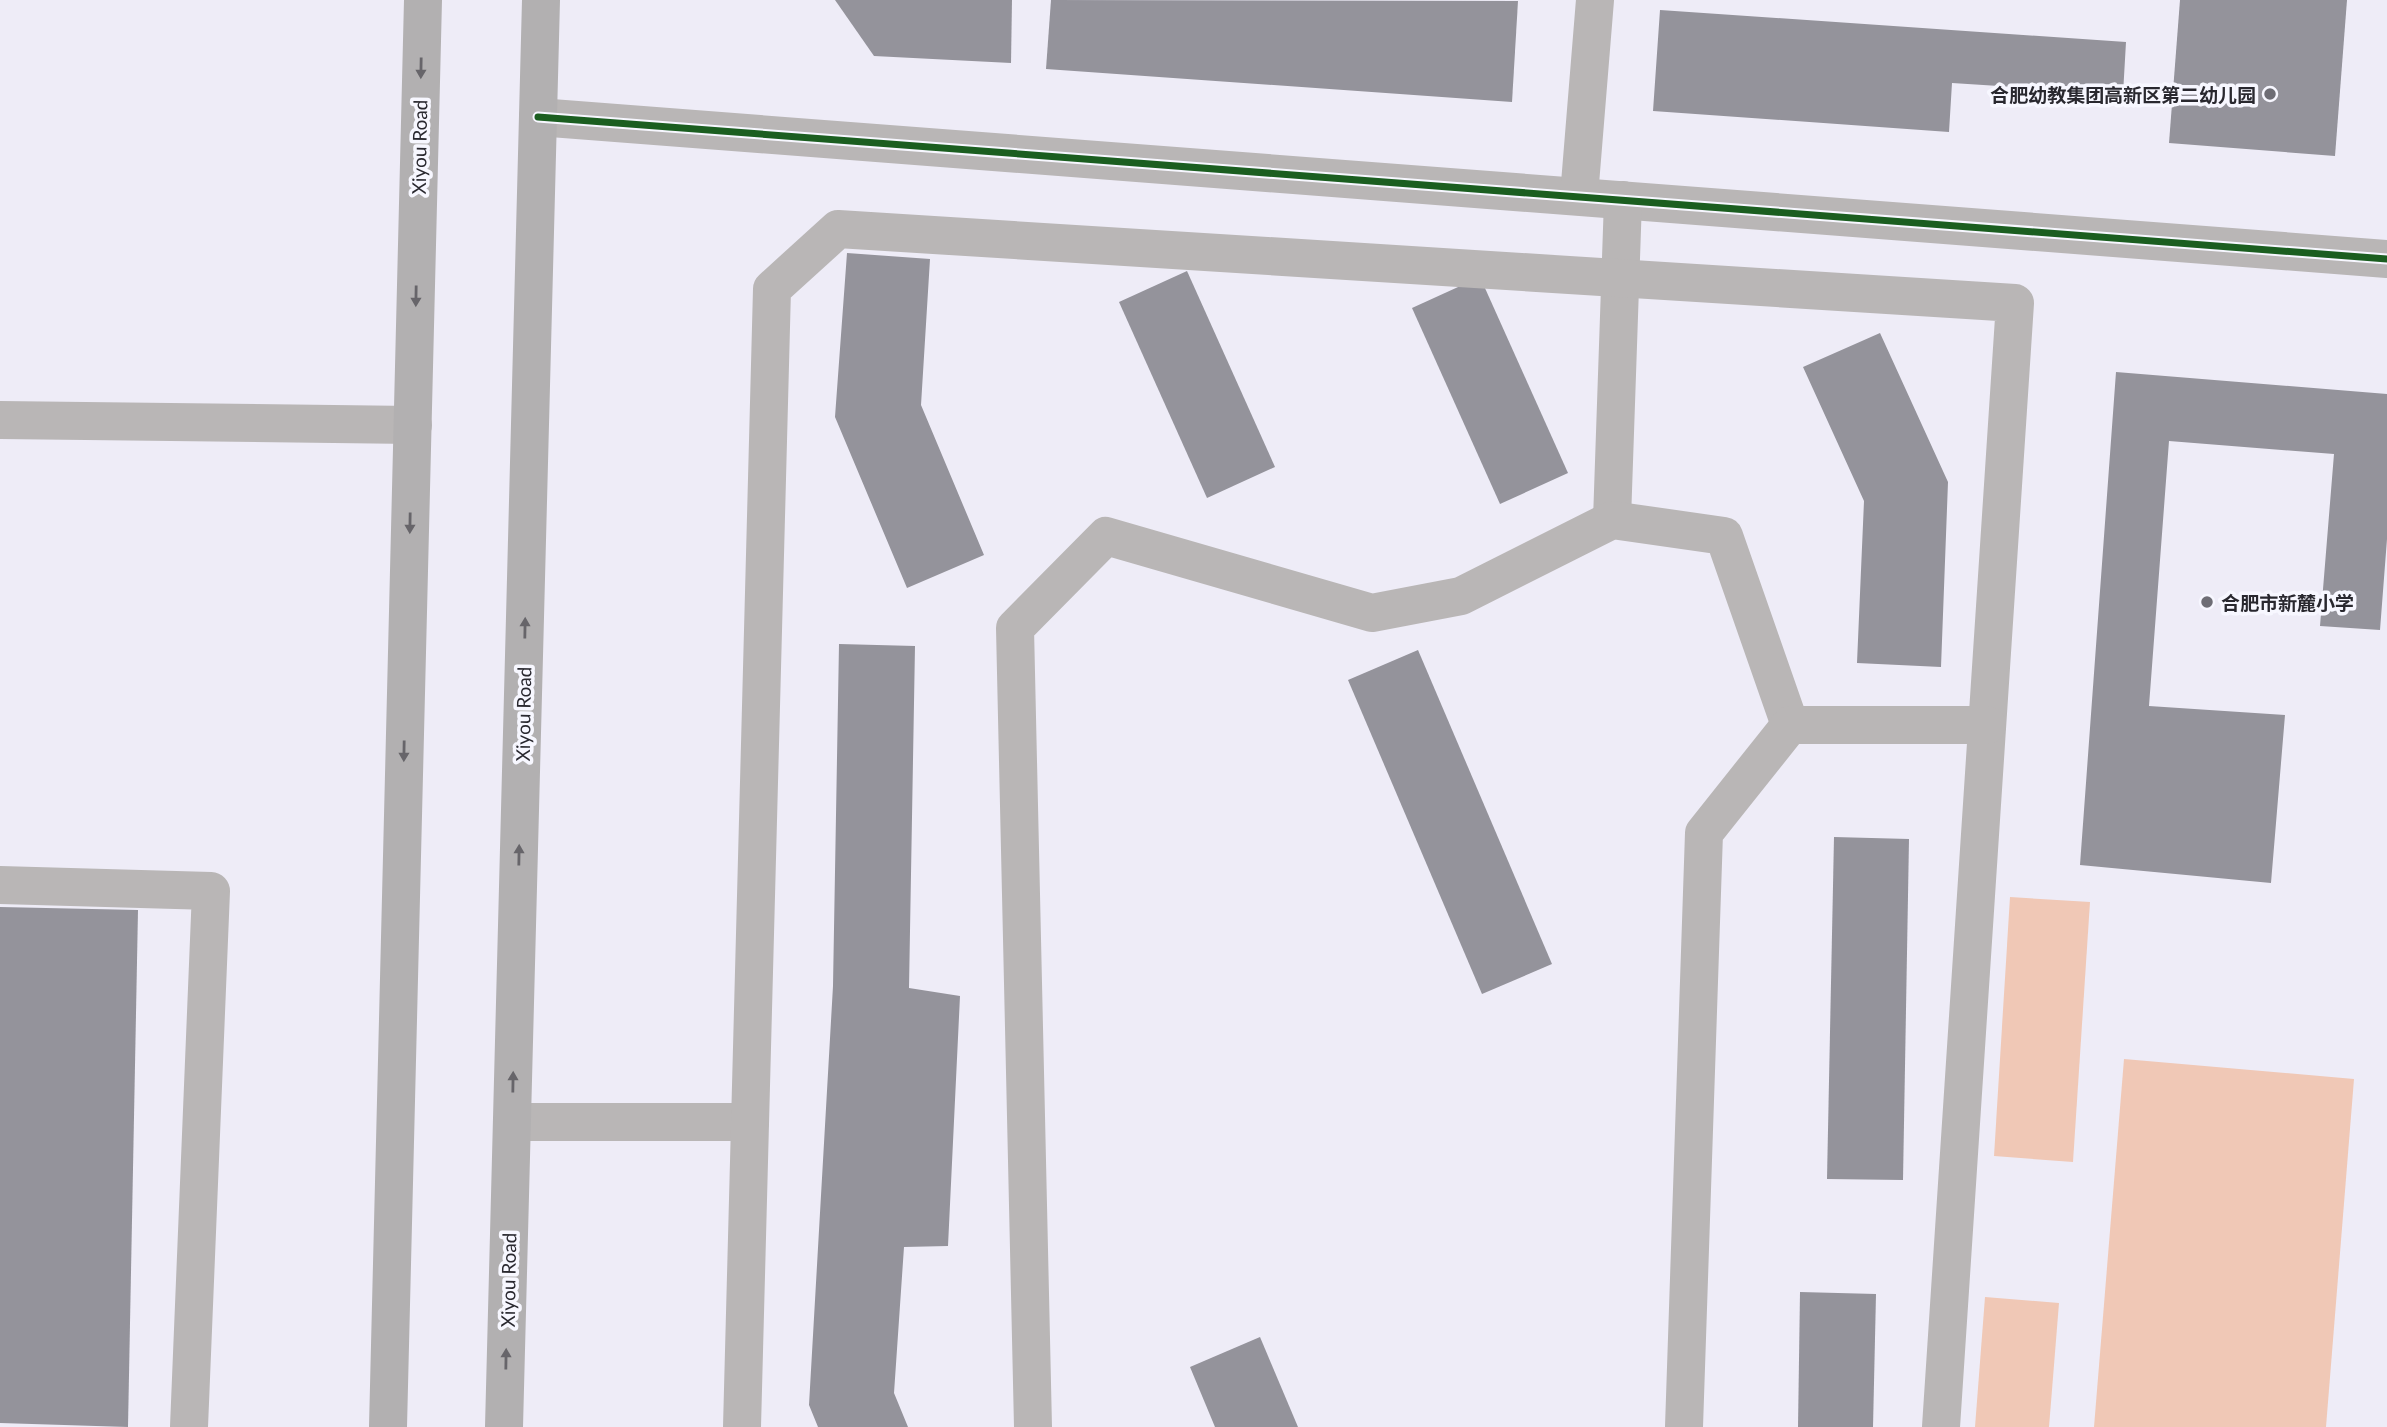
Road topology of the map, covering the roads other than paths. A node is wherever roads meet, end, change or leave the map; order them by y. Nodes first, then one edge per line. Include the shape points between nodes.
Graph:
1 (423, 0) edge
2 (541, 0) edge
3 (1595, 0) edge
4 (538, 117) junction
5 (1579, 196) junction
6 (1623, 200) junction
7 (2387, 259) edge
8 (1621, 278) junction
9 (0, 420) edge
10 (412, 425) junction
11 (1612, 520) junction
12 (1790, 725) junction
13 (1987, 725) junction
14 (0, 885) edge
15 (512, 1122) junction
16 (750, 1122) junction
17 (189, 1427) edge
18 (388, 1427) edge
19 (505, 1427) edge
20 (742, 1427) edge
21 (1033, 1427) edge
22 (1684, 1427) edge
23 (1941, 1427) edge

1 -> 10 main road, Xiyou Road
2 - 4 main road, Xiyou Road
3 - 5 street
4 - 5 street
15 -> 4 main road, Xiyou Road
5 - 6 street
6 - 7 street
6 - 8 street
8 - 11 street
8 - 13 street via 2015,303
8 - 16 street via 838,229 772,289
9 - 10 street
10 -> 18 main road, Xiyou Road
11 - 12 street via 1724,536
11 - 21 street via 1461,596 1372,613 1106,536 1015,628
12 - 13 street
12 - 22 street via 1704,833
13 - 23 street
14 - 17 street via 211,891
15 - 16 street
19 -> 15 main road, Xiyou Road
16 - 20 street

